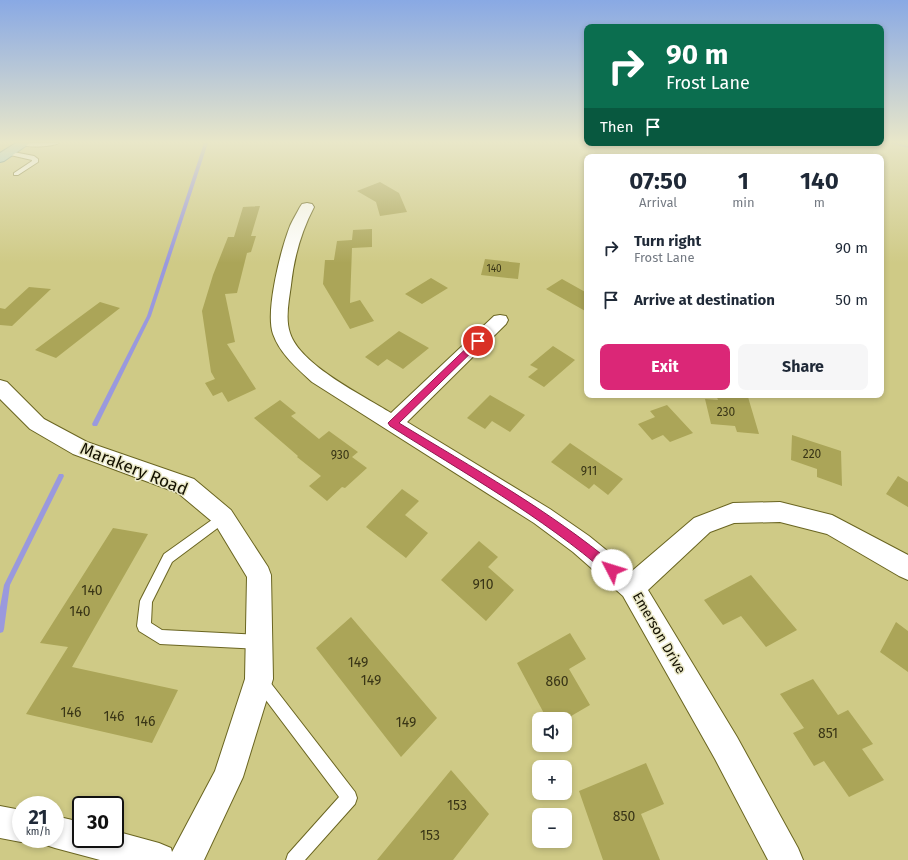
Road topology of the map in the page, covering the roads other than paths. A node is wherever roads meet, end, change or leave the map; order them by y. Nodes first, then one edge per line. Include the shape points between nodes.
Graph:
1 (307, 207) dead end
2 (500, 320) dead end
3 (0, 387) edge
4 (393, 423) junction
5 (223, 516) junction
6 (908, 568) edge
7 (632, 587) junction
8 (259, 642) junction
9 (259, 679) junction
10 (0, 822) edge
11 (12, 824) edge
12 (116, 848) edge
13 (159, 860) edge
14 (186, 860) edge
15 (294, 860) edge
16 (786, 860) edge

1 - 4 street, Emerson Drive via 296,227 286,267 280,308 280,332 293,354 318,377
2 - 4 street
3 - 5 street, Marakery Road via 37,424 80,448 186,486
4 - 7 street, Emerson Drive via 542,516 581,544
5 - 8 street, Marakery Road via 259,574
5 - 8 lane via 168,558 146,600 144,626 160,638
6 - 7 street via 832,525 780,512 733,513 702,525
7 - 16 street, Emerson Drive via 726,748
8 - 9 street, Marakery Road
9 - 14 street, Marakery Road via 228,777
9 - 15 lane via 349,798
10 - 11 street
12 - 13 street

